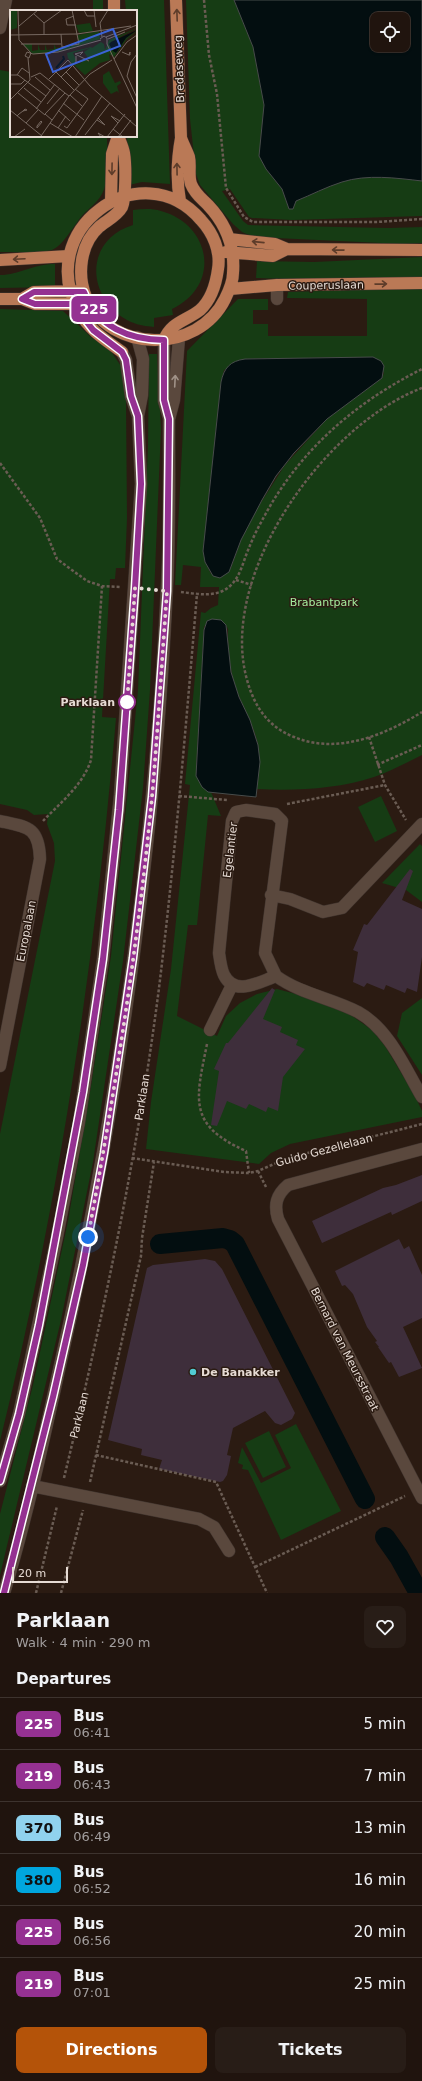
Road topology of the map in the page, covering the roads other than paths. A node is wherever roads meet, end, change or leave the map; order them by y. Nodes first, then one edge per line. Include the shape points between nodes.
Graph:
1 (6, 0) edge
2 (176, 0) edge
3 (1, 20) edge
4 (118, 137) edge
5 (118, 137) edge
6 (181, 138) junction
7 (125, 197) junction
8 (180, 201) junction
9 (111, 202) junction
10 (229, 238) junction
11 (287, 249) junction
12 (217, 250) junction
13 (422, 250) edge
14 (233, 254) junction
15 (69, 256) junction
16 (0, 260) edge
17 (422, 283) edge
18 (276, 286) junction
19 (230, 289) junction
20 (70, 291) junction
21 (84, 292) junction
22 (0, 298) edge
23 (22, 299) junction
24 (276, 299) dead end
25 (76, 304) junction
26 (137, 337) junction
27 (179, 338) junction
28 (164, 340) junction
29 (122, 352) joint
30 (138, 416) junction
31 (169, 419) junction
32 (0, 821) edge
33 (418, 829) edge
34 (271, 895) junction
35 (276, 976) junction
36 (232, 985) junction
37 (210, 1030) road end
38 (0, 1066) edge
39 (422, 1097) edge
40 (422, 1149) edge
41 (0, 1481) edge
42 (32, 1486) junction
43 (420, 1493) edge
44 (229, 1551) dead end
45 (4, 1593) edge

1 - 3 street
6 -> 2 main road, Bredaseweg
4 - 7 main road via 124,153
5 -> 9 main road via 112,154
8 -> 6 main road, Bredaseweg via 177,160
6 - 10 main road, Bredaseweg via 189,158 190,179 196,194 217,216
7 - 8 main road via 149,194
7 - 9 main road
7 - 21 main road via 121,208 99,227 88,244 81,266
8 - 12 main road via 208,228
9 - 15 main road via 100,208 81,228
11 -> 10 main road via 275,244
10 - 14 main road
13 -> 11 main road
11 - 14 main road via 273,256
12 - 14 main road
12 - 28 main road via 219,268 206,302 200,310 173,325
14 - 19 main road
15 -> 16 main road
15 - 20 main road
18 -> 17 main road, Couperuslaan
18 - 19 main road, Couperuslaan
18 - 24 street
19 - 27 main road via 208,322
20 - 21 main road
20 - 23 main road via 34,292
20 - 25 main road
21 - 26 main road via 93,309 103,320 122,334
22 - 23 main road
23 - 25 main road via 35,304
25 - 29 main road via 93,330
26 - 28 main road
26 - 30 street via 143,359 142,395
27 - 28 main road
31 -> 27 street via 174,400
28 - 31 street via 164,400
29 - 30 street
30 - 41 street via 141,484 135,588 116,834 103,959 80,1114 39,1325 19,1414
31 - 42 street via 167,591 152,797 133,958 105,1145 83,1265
32 - 38 street, Europalaan via 33,831 39,843 40,859
33 - 34 street via 342,908 323,912 290,899
34 - 35 street, Egelantier via 265,953
34 - 36 street, Egelantier via 282,821 275,814 246,810 236,812 232,821 219,953 224,975
35 - 36 street via 244,988
35 - 39 street, Egelantier via 290,987 358,1013 384,1035
36 - 37 street
40 - 43 street, Bernard van Meursstraat via 288,1185 273,1196 278,1220
42 - 44 street via 204,1521 218,1532
42 - 45 street

